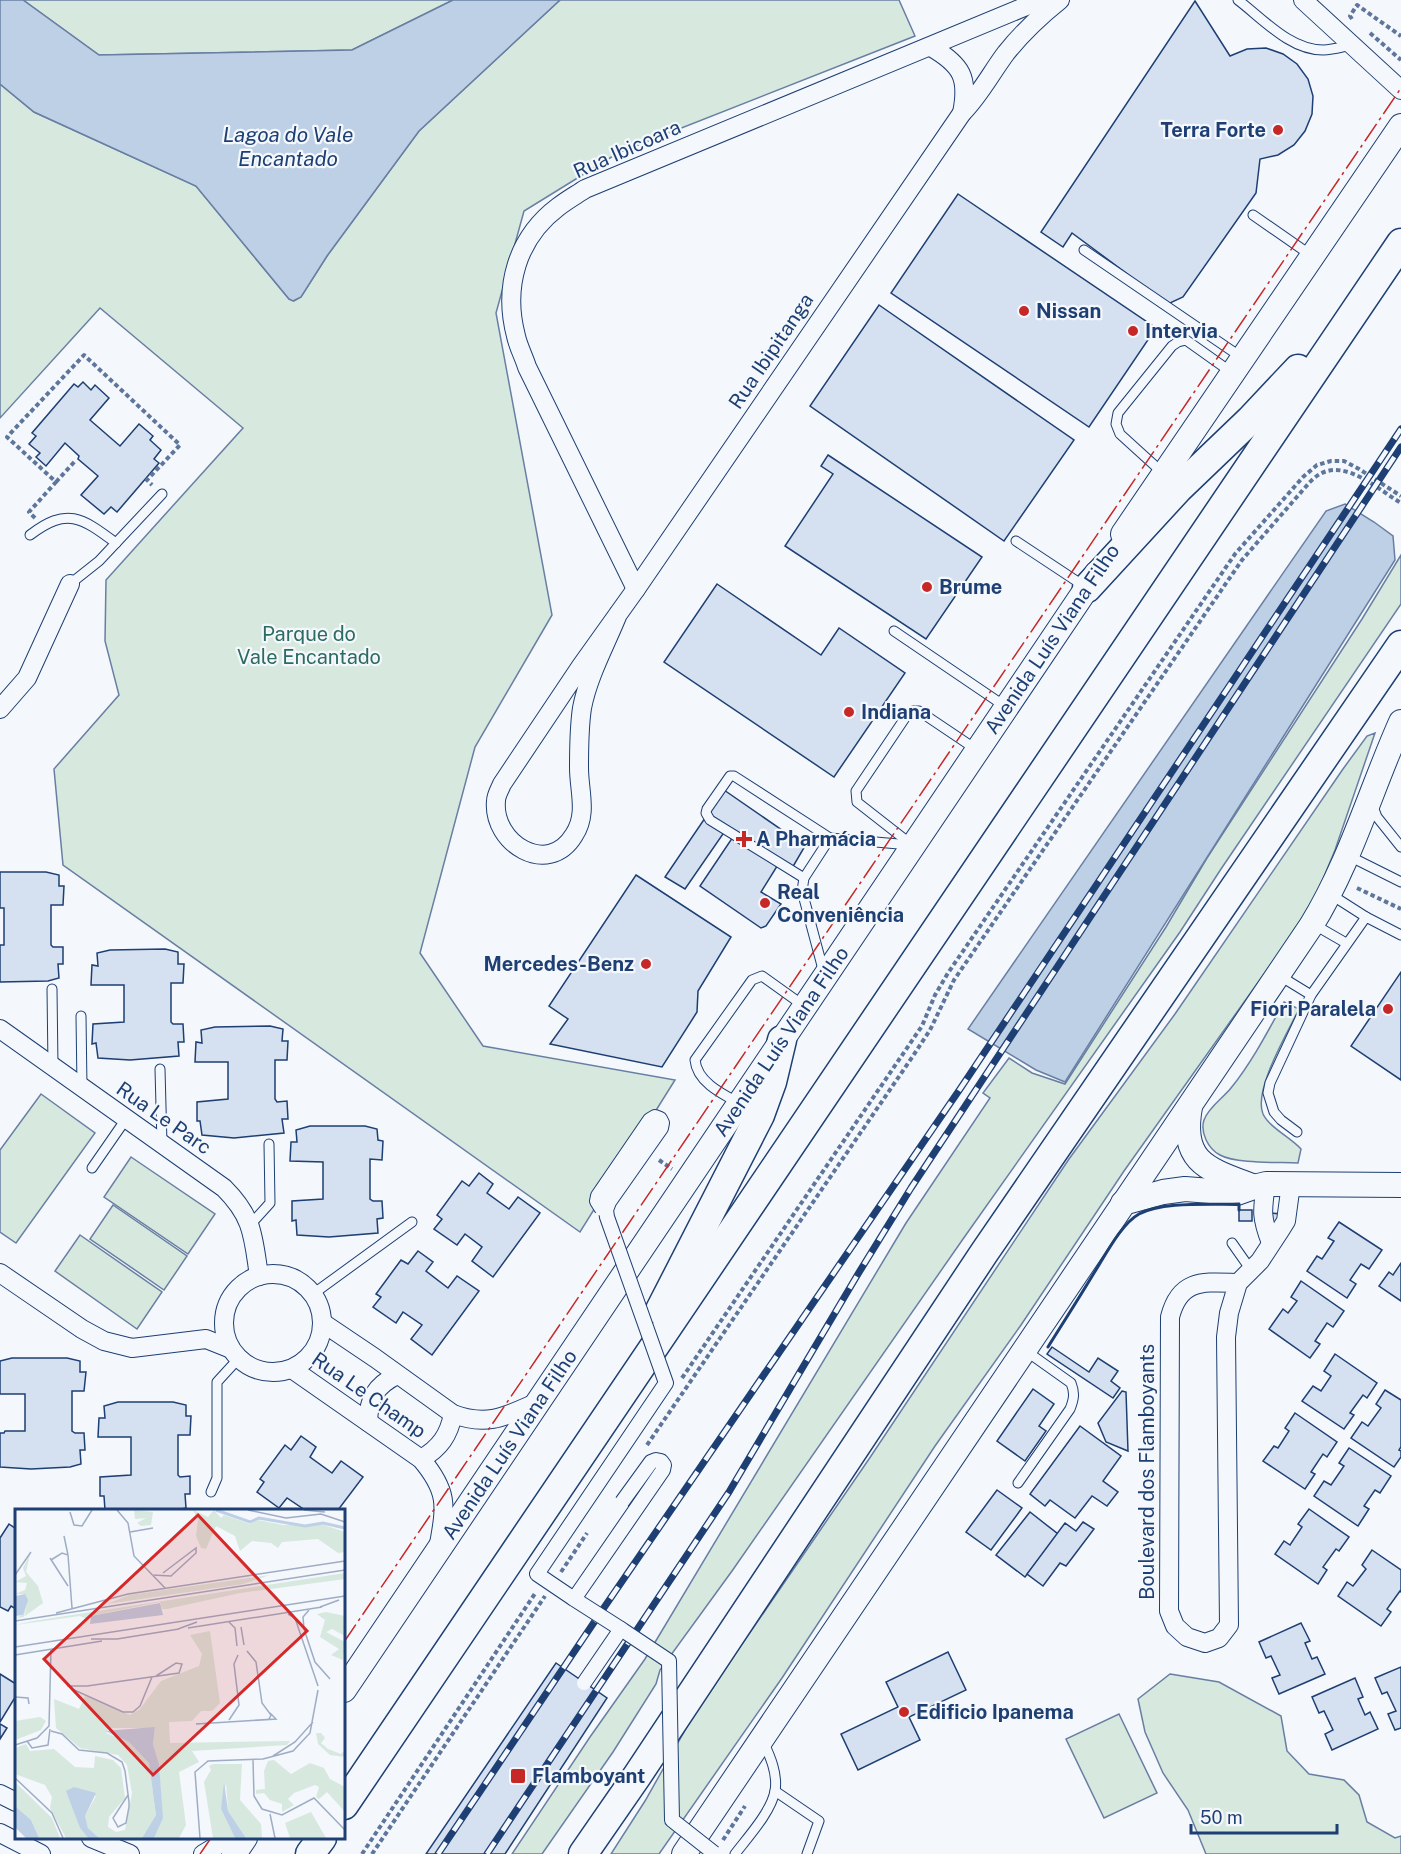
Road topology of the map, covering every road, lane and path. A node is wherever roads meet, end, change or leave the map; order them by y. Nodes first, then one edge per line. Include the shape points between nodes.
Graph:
1 (1041, 0) edge
2 (1060, 0) edge
3 (1238, 0) edge
4 (1303, 0) edge
5 (1358, 24) dead end
6 (1367, 31) dead end
7 (1401, 36) edge
8 (1351, 45) junction
9 (931, 47) junction
10 (1401, 60) edge
11 (1401, 90) edge
12 (962, 113) junction
13 (1401, 126) edge
14 (1253, 215) dead end
15 (1401, 243) edge
16 (1084, 250) dead end
17 (1312, 256) junction
18 (1358, 307) junction
19 (1238, 366) junction
20 (76, 460) dead end
21 (1164, 474) junction
22 (56, 482) junction
23 (162, 494) joint
24 (1401, 496) edge
25 (1401, 503) edge
26 (43, 525) junction
27 (30, 535) dead end
28 (1016, 541) dead end
29 (116, 543) junction
30 (70, 584) joint
31 (1087, 588) junction
32 (636, 589) junction
33 (618, 614) junction
34 (894, 631) dead end
35 (1401, 645) edge
36 (1006, 707) junction
37 (0, 709) edge
38 (1401, 722) edge
39 (977, 750) junction
40 (1369, 797) junction
41 (830, 838) junction
42 (913, 846) junction
43 (1401, 847) edge
44 (1347, 855) junction
45 (804, 878) junction
46 (1401, 882) edge
47 (1357, 888) dead end
48 (1330, 894) junction
49 (1401, 909) edge
50 (1366, 917) junction
51 (1313, 924) junction
52 (1401, 934) edge
53 (1346, 943) junction
54 (825, 975) junction
55 (1279, 976) junction
56 (52, 989) dead end
57 (1311, 995) junction
58 (804, 1006) junction
59 (81, 1016) dead end
60 (0, 1029) edge
61 (782, 1040) junction
62 (53, 1066) junction
63 (160, 1069) dead end
64 (81, 1088) junction
65 (739, 1103) junction
66 (1190, 1107) junction
67 (126, 1119) junction
68 (1297, 1132) dead end
69 (162, 1144) junction
70 (269, 1144) dead end
71 (92, 1167) dead end
72 (1291, 1184) junction
73 (1260, 1185) junction
74 (1401, 1185) edge
75 (1123, 1203) junction
76 (602, 1209) dead end
77 (412, 1222) dead end
78 (250, 1225) junction
79 (1232, 1243) dead end
80 (1271, 1243) junction
81 (1251, 1270) junction
82 (0, 1273) edge
83 (259, 1276) junction
84 (1238, 1284) junction
85 (314, 1294) junction
86 (323, 1323) junction
87 (1026, 1350) junction
88 (235, 1353) junction
89 (292, 1369) junction
90 (397, 1375) junction
91 (675, 1387) dead end
92 (538, 1402) junction
93 (453, 1414) junction
94 (368, 1422) junction
95 (596, 1433) junction
96 (646, 1446) dead end
97 (421, 1459) junction
98 (1018, 1483) dead end
99 (211, 1492) dead end
100 (622, 1502) dead end
101 (592, 1524) dead end
102 (438, 1548) junction
103 (539, 1580) junction
104 (555, 1581) dead end
105 (549, 1592) dead end
106 (534, 1595) junction
107 (574, 1599) junction
108 (542, 1600) junction
109 (621, 1629) junction
110 (584, 1683) dead end
111 (345, 1688) edge
112 (762, 1739) junction
113 (637, 1776) junction
114 (775, 1791) junction
115 (0, 1794) edge
116 (15, 1802) edge
117 (747, 1803) dead end
118 (345, 1804) edge
119 (732, 1826) dead end
120 (0, 1833) edge
121 (93, 1839) edge
122 (228, 1839) edge
123 (244, 1839) edge
124 (321, 1839) edge
125 (714, 1853) edge
126 (41, 1854) edge
127 (130, 1854) edge
128 (203, 1854) edge
129 (234, 1854) edge
130 (310, 1854) edge
131 (362, 1854) edge
132 (372, 1854) edge
133 (583, 1854) edge
134 (599, 1854) edge
135 (684, 1854) edge
136 (735, 1854) edge
137 (807, 1854) edge

1 - 9 street, Rua Ibicoara
2 - 12 street, Rua Ibipitanga via 1026,29
3 - 8 lane via 1294,43 1324,50
4 - 8 street
5 - 7 path via 1350,16 1358,5
6 - 10 path
8 - 11 street
9 - 12 street via 955,65 963,79
9 - 32 street, Rua Ibicoara via 585,189 539,225 522,249 513,272 511,301 516,336 527,367
12 - 32 street, Rua Ibipitanga
13 - 17 main road, Avenida Luís Viana Filho
14 - 17 lane
15 - 18 highway
16 - 19 lane
17 - 19 main road, Avenida Luís Viana Filho
18 - 31 highway via 1178,489
18 - 95 highway
19 - 21 main road, Avenida Luís Viana Filho
19 - 21 lane via 1186,340 1178,342 1118,413 1116,424 1120,434
20 - 22 path
21 - 31 main road, Avenida Luís Viana Filho
22 - 23 path via 8,437 84,355 180,445 147,480
22 - 26 path via 29,512
23 - 29 lane
24 - 91 path via 1344,461 1317,465 1235,554 948,973 922,1026
25 - 96 path via 1356,475 1332,470 1309,483 1242,560 954,980 913,1056
26 - 27 lane
26 - 29 lane via 55,519 83,521
28 - 31 lane
29 - 30 lane
30 - 37 street via 27,678
31 - 36 main road, Avenida Luís Viana Filho
32 - 33 street, Rua Ibipitanga
33 - 33 street, Rua Ibipitanga via 495,800 505,833 517,847 533,855 549,855 563,848 581,820 579,739 583,706
34 - 36 lane
35 - 113 highway via 984,1252
36 - 39 main road, Avenida Luís Viana Filho
38 - 40 main road
39 - 42 main road, Avenida Luís Viana Filho
39 - 42 lane via 919,711 913,711 862,782 856,791 857,802
40 - 43 lane via 1377,817
40 - 44 main road
41 - 42 lane
41 - 45 lane
41 - 45 lane via 734,776 730,776 707,809 710,820
42 - 54 main road, Avenida Luís Viana Filho
44 - 46 lane
44 - 48 main road
45 - 54 lane via 802,891
47 - 49 path
48 - 50 lane
48 - 51 main road
50 - 52 lane
50 - 53 lane
51 - 53 lane
51 - 55 main road
53 - 57 lane
54 - 58 main road, Avenida Luís Viana Filho
55 - 57 lane
55 - 66 main road
56 - 62 lane
57 - 68 lane via 1268,1093 1274,1112
58 - 61 main road, Avenida Luís Viana Filho
58 - 65 lane via 762,976 757,977 695,1060 697,1071 709,1084
59 - 64 lane
60 - 62 street, Rua Le Parc
61 - 65 main road, Avenida Luís Viana Filho
61 - 95 highway via 760,1115
62 - 64 street, Rua Le Parc
63 - 69 lane
64 - 67 street, Rua Le Parc
65 - 92 main road, Avenida Luís Viana Filho
66 - 73 main road via 1189,1144 1196,1156 1218,1173
66 - 75 main road
67 - 69 street, Rua Le Parc
67 - 71 lane
69 - 78 street, Rua Le Parc via 224,1188 244,1211
70 - 78 lane via 270,1203
72 - 73 main road
72 - 74 main road
72 - 80 street, Boulevard dos Flamboyants via 1286,1221
73 - 75 main road via 1237,1193 1185,1189
73 - 80 street via 1264,1227
75 - 87 main road
76 - 103 street, bridge via 598,1196 650,1120 660,1119 661,1128 606,1210 666,1383
77 - 85 lane
78 - 83 street, Rua Le Parc
79 - 81 lane
80 - 81 street, Boulevard dos Flamboyants
81 - 84 street, Boulevard dos Flamboyants
82 - 88 street via 104,1341 132,1348 206,1340
83 - 85 street via 289,1276
83 - 88 street via 245,1282 227,1305 225,1335
84 - 84 street, Boulevard dos Flamboyants via 1226,1337 1229,1625 1219,1638 1205,1643 1187,1637 1175,1626 1169,1611 1170,1317 1179,1294 1190,1286
85 - 86 street
86 - 89 street via 310,1355
86 - 90 street
87 - 98 lane via 1071,1383 1074,1400
87 - 112 main road
88 - 89 street via 257,1370 275,1373
88 - 99 lane via 217,1382 217,1479
89 - 94 street, Rua Le Champ
90 - 93 street
90 - 94 street via 375,1393
92 - 93 street via 495,1419 479,1421
92 - 102 main road, Avenida Luís Viana Filho
93 - 97 street via 447,1436
94 - 97 street, Rua Le Champ
95 - 118 highway
97 - 102 street via 440,1486 444,1505
100 - 107 street, bridge via 651,1462 661,1461 663,1470
101 - 104 path
102 - 111 main road, Avenida Luís Viana Filho
103 - 106 path
103 - 107 street, bridge
105 - 108 path
106 - 108 path
106 - 131 path
107 - 109 street, bridge
108 - 132 path
109 - 110 street, bridge
109 - 125 street, bridge via 669,1661 672,1820
112 - 114 lane via 772,1765
112 - 135 main road
113 - 133 highway
113 - 134 highway
114 - 136 lane via 769,1807
114 - 137 lane via 819,1821
115 - 116 street
117 - 119 path
120 - 126 street
121 - 127 street
122 - 128 street
123 - 129 main road
124 - 130 highway

